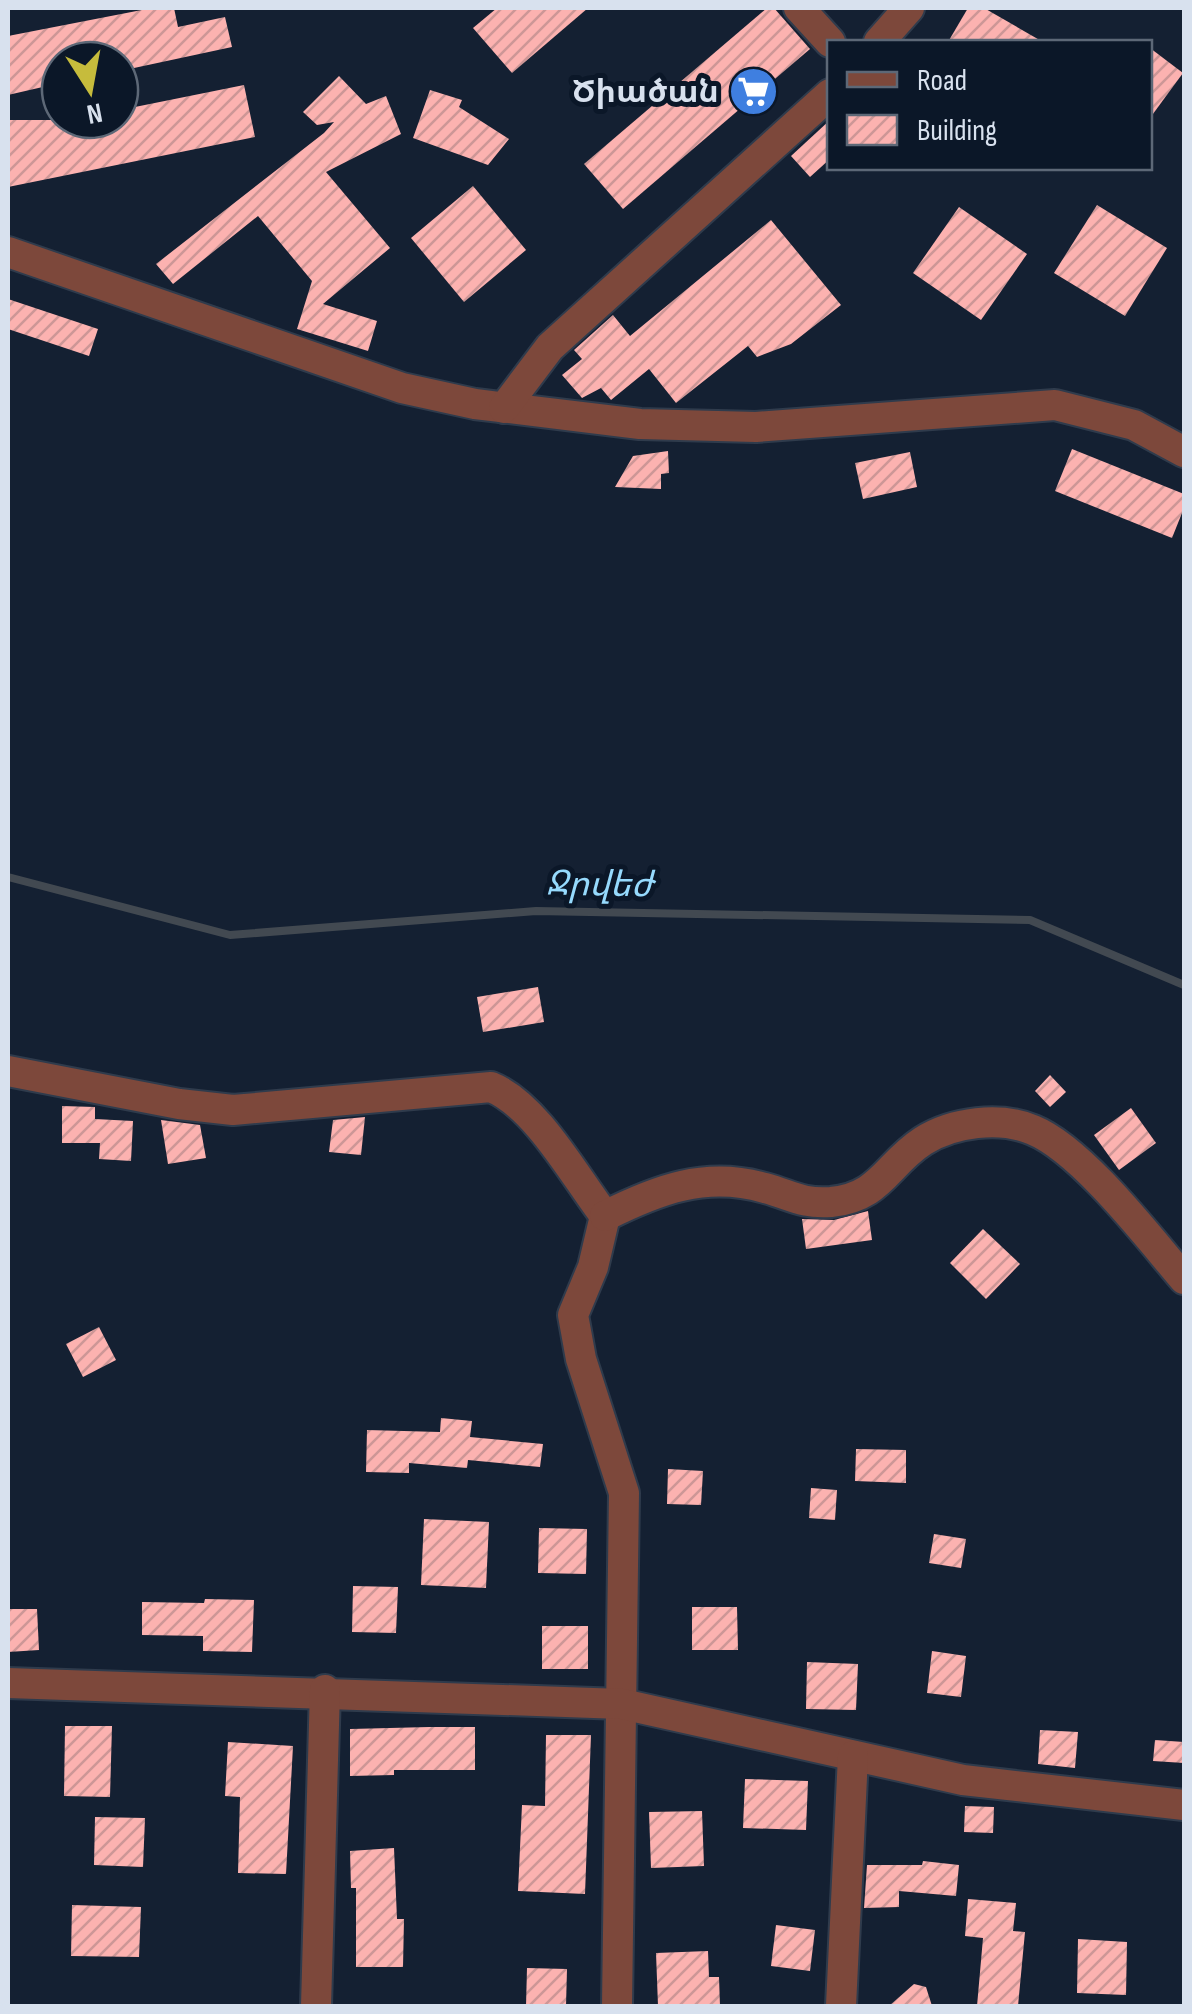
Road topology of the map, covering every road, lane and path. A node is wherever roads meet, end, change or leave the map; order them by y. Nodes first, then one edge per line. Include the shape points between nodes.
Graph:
1 (800, 8) edge
2 (908, 8) edge
3 (828, 40) edge
4 (881, 40) edge
5 (827, 97) edge
6 (8, 252) edge
7 (504, 408) junction
8 (1184, 452) edge
9 (8, 1071) edge
10 (605, 1216) junction
11 (1184, 1279) edge
12 (8, 1683) edge
13 (324, 1690) junction
14 (622, 1704) junction
15 (853, 1756) junction
16 (1184, 1805) edge
17 (316, 2006) edge
18 (617, 2006) edge
19 (841, 2006) edge

1 - 3 street
2 - 4 street
5 - 7 street via 550,347
6 - 7 street via 402,388
7 - 8 street via 640,424 756,427 1055,405 1134,425
9 - 10 street via 232,1110 490,1087 511,1095 527,1112
10 - 11 street via 663,1187 709,1180 766,1188 791,1200 858,1198 922,1142 958,1126 1002,1122 1035,1130 1066,1154
10 - 14 street via 573,1315 580,1360 624,1493
12 - 13 street
13 - 14 street
13 - 17 street
14 - 15 street
14 - 18 street
15 - 16 street via 963,1780
15 - 19 street

